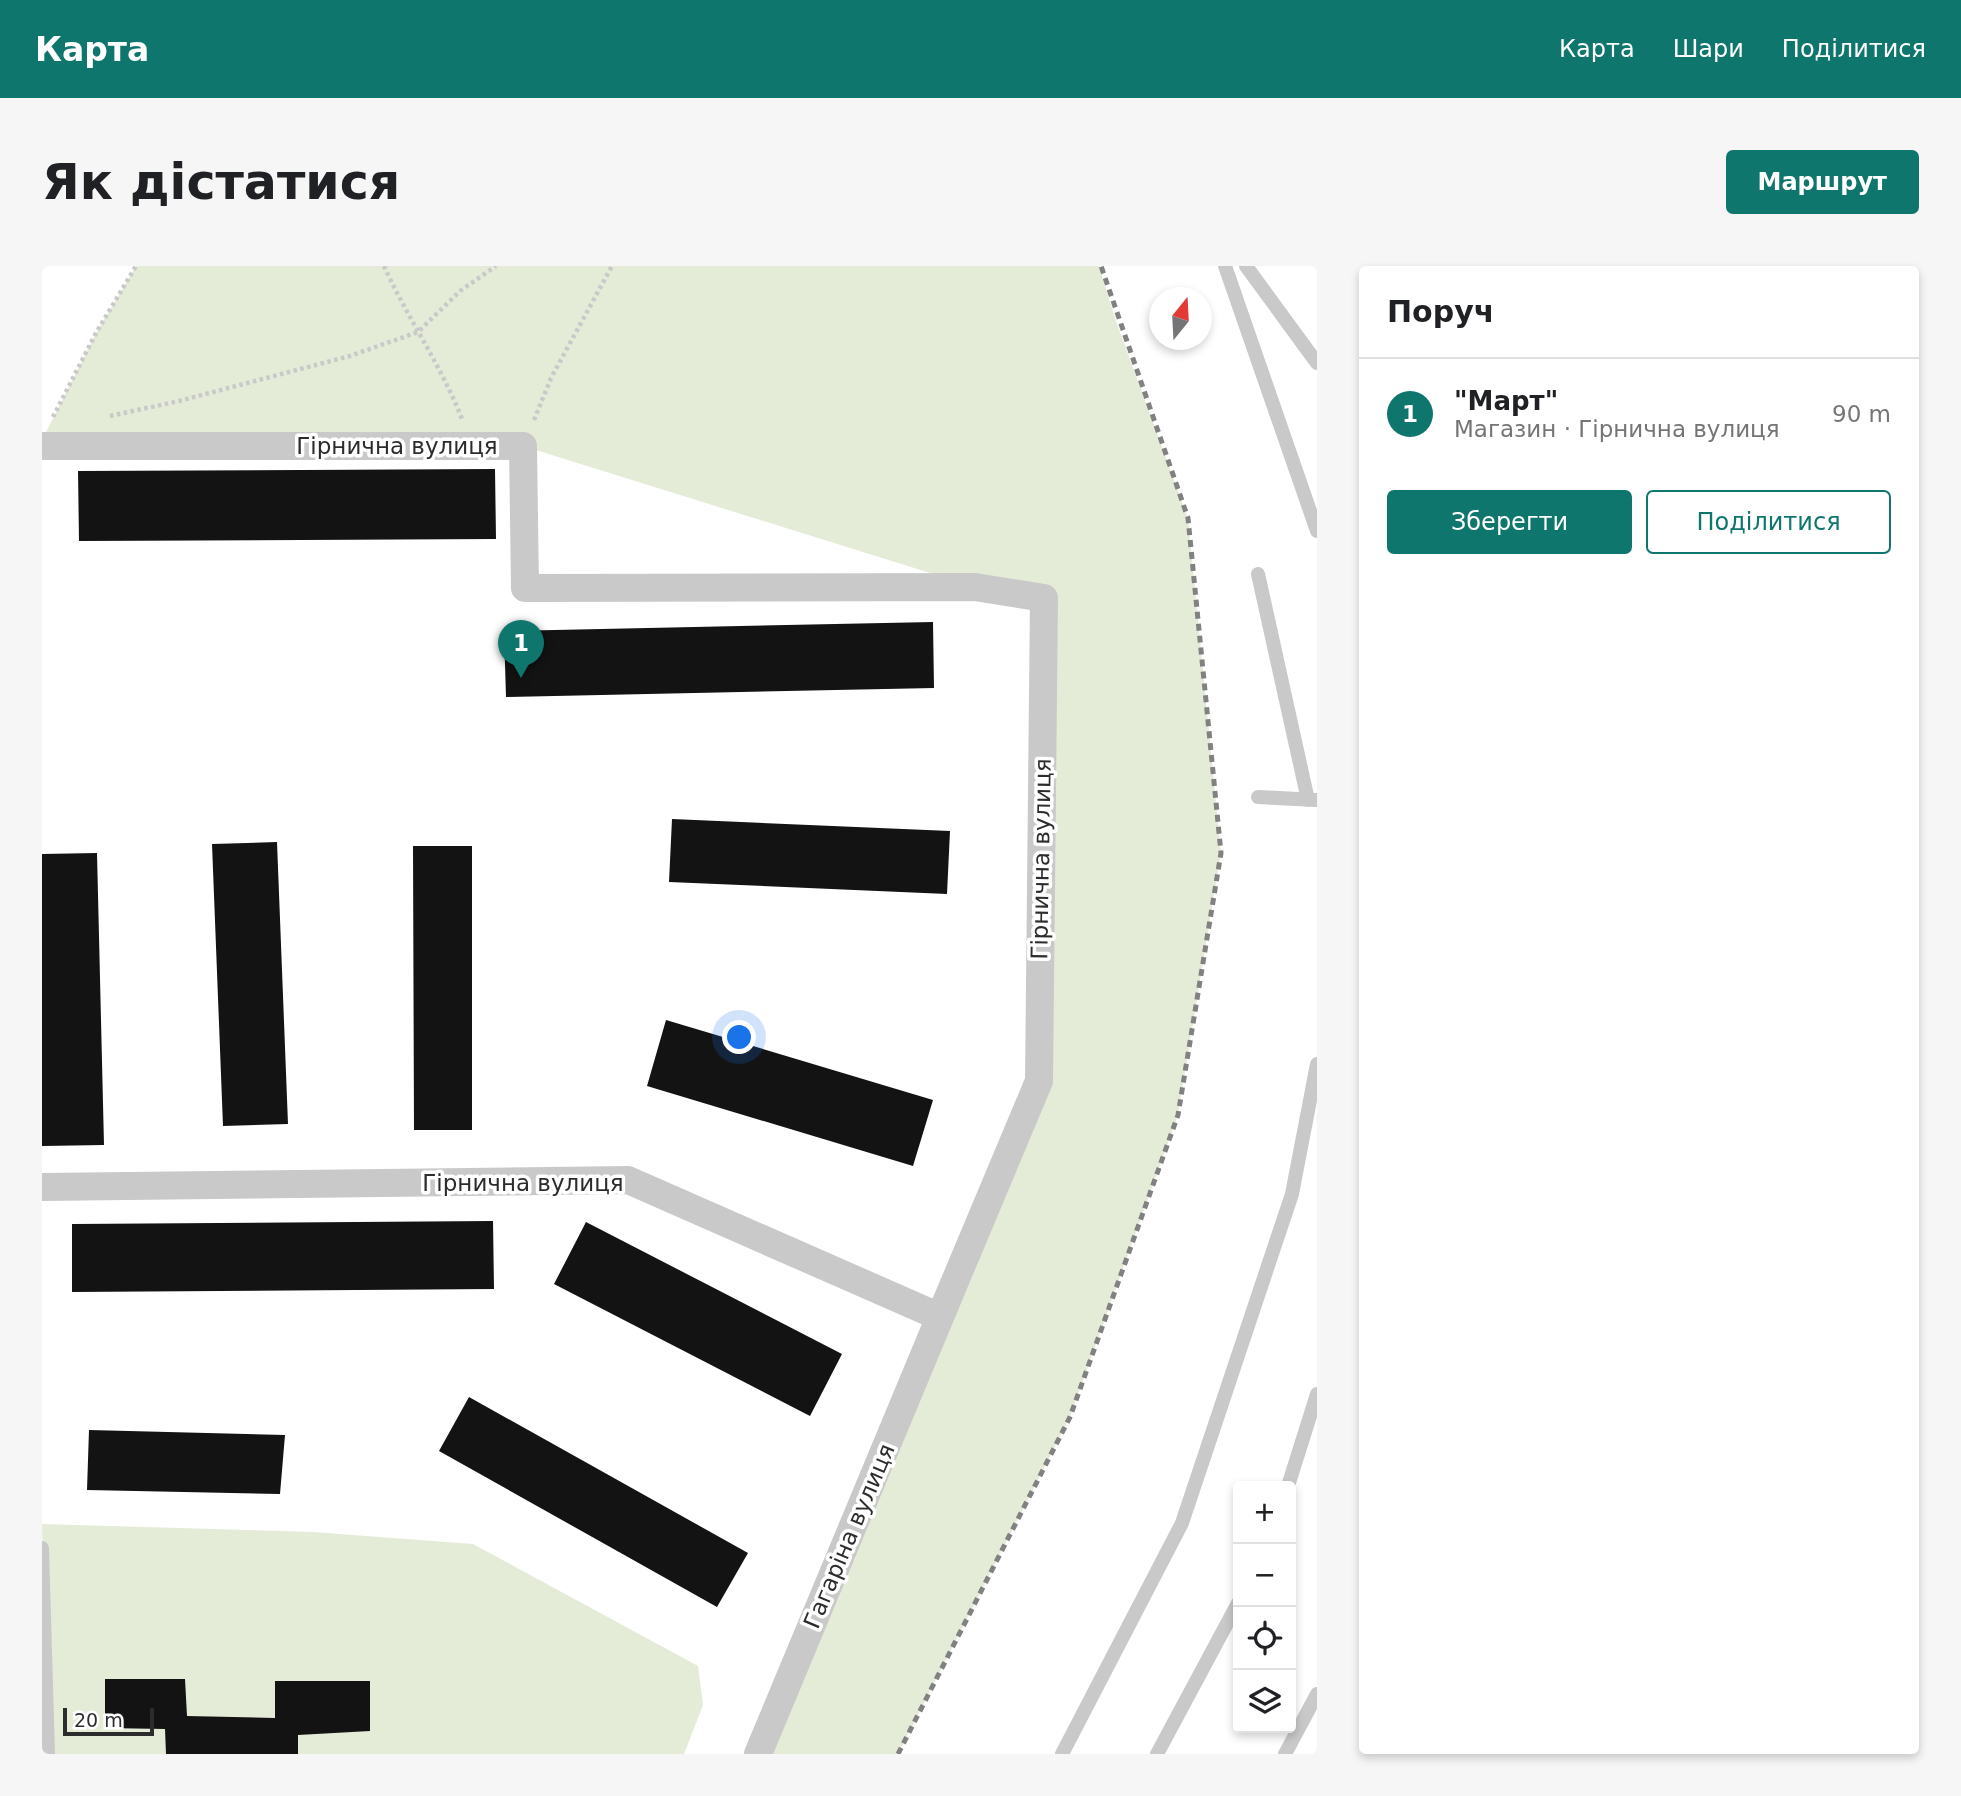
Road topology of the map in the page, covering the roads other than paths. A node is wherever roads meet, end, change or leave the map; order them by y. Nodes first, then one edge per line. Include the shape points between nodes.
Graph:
1 (1225, 266) edge
2 (1246, 266) edge
3 (1317, 363) edge
4 (45, 437) edge
5 (1317, 531) edge
6 (1258, 574) dead end
7 (1258, 797) dead end
8 (1312, 800) edge
9 (1317, 1064) edge
10 (42, 1187) edge
11 (940, 1317) junction
12 (1317, 1394) edge
13 (1290, 1481) edge
14 (42, 1548) edge
15 (1236, 1607) edge
16 (1317, 1694) edge
17 (48, 1754) edge
18 (758, 1754) edge
19 (1062, 1754) edge
20 (1157, 1754) edge
21 (1285, 1754) edge

1 - 5 lane
2 - 3 lane
4 - 11 street, Гірнична вулиця via 523,446 525,588 975,587 1044,598 1039,1081
6 - 8 lane
7 - 8 lane
9 - 19 lane via 1292,1194 1182,1522
10 - 11 street, Гірнична вулиця via 628,1180
11 - 18 street, Гагаріна вулиця
12 - 13 lane
14 - 17 lane
15 - 20 lane
16 - 21 lane

